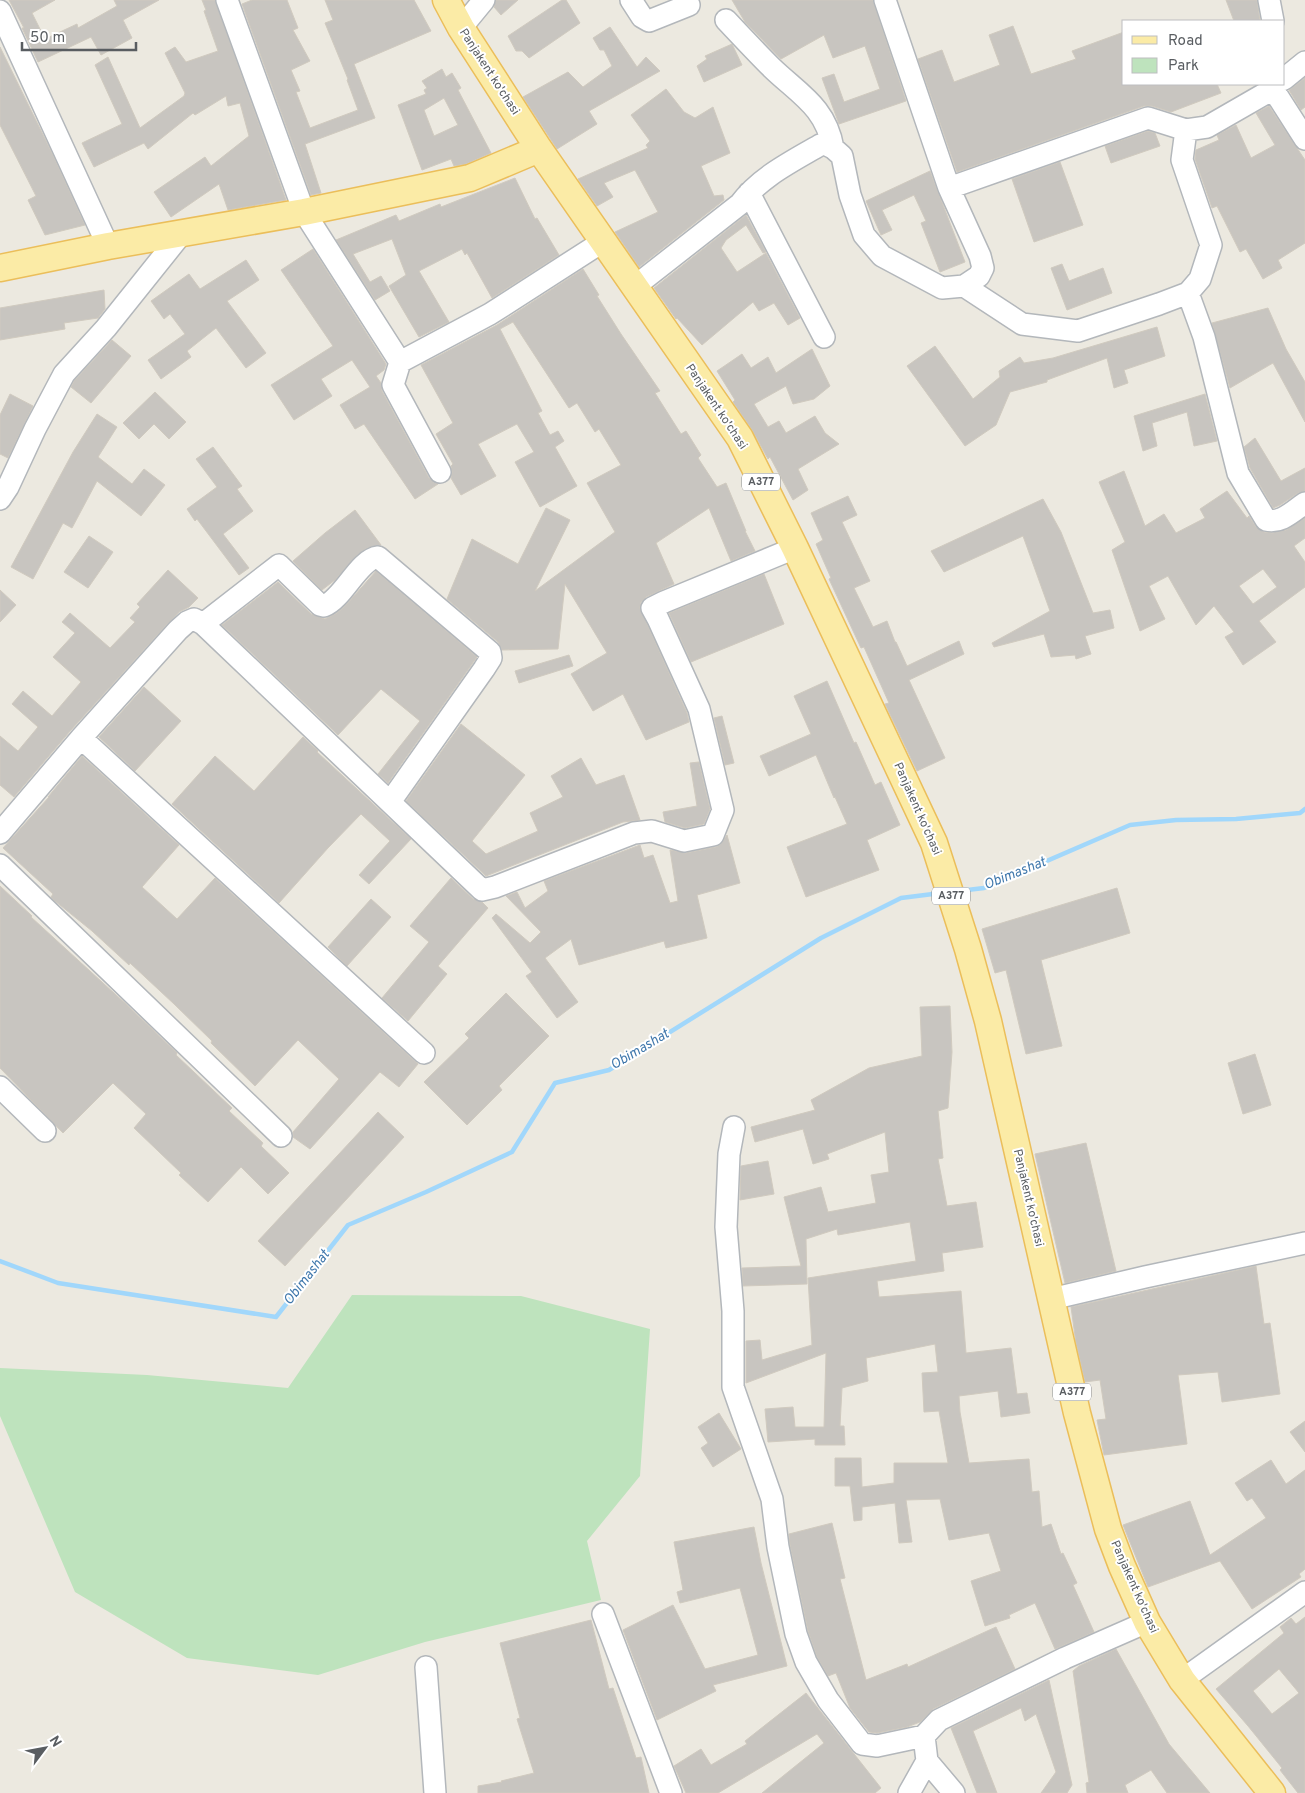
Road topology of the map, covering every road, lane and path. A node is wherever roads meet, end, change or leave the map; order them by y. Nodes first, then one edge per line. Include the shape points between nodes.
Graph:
1 (446, 0) edge
2 (484, 0) edge
3 (631, 0) edge
4 (885, 0) edge
5 (1269, 0) edge
6 (233, 2) edge
7 (689, 5) dead end
8 (0, 11) edge
9 (726, 20) dead end
10 (1274, 20) edge
11 (461, 28) junction
12 (1305, 62) edge
13 (1285, 76) edge
14 (1272, 85) edge
15 (1283, 85) edge
16 (1186, 130) junction
17 (1305, 139) edge
18 (834, 148) junction
19 (539, 149) junction
20 (949, 188) junction
21 (749, 193) junction
22 (304, 212) junction
23 (182, 233) junction
24 (602, 242) junction
25 (108, 246) junction
26 (0, 268) edge
27 (964, 286) junction
28 (634, 287) junction
29 (1188, 293) junction
30 (824, 337) dead end
31 (400, 362) junction
32 (440, 472) dead end
33 (0, 499) edge
34 (1305, 503) edge
35 (795, 548) junction
36 (203, 624) junction
37 (81, 738) junction
38 (390, 802) junction
39 (0, 833) edge
40 (0, 865) edge
41 (424, 1053) dead end
42 (0, 1087) edge
43 (734, 1127) dead end
44 (45, 1131) dead end
45 (281, 1136) dead end
46 (1305, 1242) edge
47 (1051, 1299) junction
48 (1305, 1592) edge
49 (603, 1614) dead end
50 (1147, 1622) junction
51 (426, 1667) dead end
52 (1182, 1680) junction
53 (924, 1736) junction
54 (927, 1760) junction
55 (435, 1793) edge
56 (672, 1793) edge
57 (909, 1793) edge
58 (954, 1793) edge
59 (1272, 1793) edge

1 - 11 main road, Panjakent ko'chasi
2 - 11 street
3 - 7 street via 642,17 649,21
4 - 20 street
5 - 10 street
6 - 22 street
8 - 25 street
9 - 18 street via 812,104 830,132
11 - 19 main road, Panjakent ko'chasi
12 - 13 street
14 - 16 street via 1208,127
15 - 17 street
16 - 20 street via 1148,118
16 - 29 street via 1182,160 1211,245 1200,279
18 - 21 street via 820,145 779,169
18 - 27 street via 842,156 850,195 864,235 882,256 942,288
19 - 22 main road via 470,178
19 - 24 main road, Panjakent ko'chasi / A377
20 - 27 street via 983,268 979,276
21 - 28 street via 740,204
21 - 30 street
22 - 23 main road
22 - 31 street
23 - 25 main road
23 - 33 street via 106,328 64,374
24 - 28 main road, Panjakent ko'chasi / A377
24 - 31 street via 490,314
25 - 26 main road
27 - 29 street via 1022,324 1078,330
28 - 35 main road, Panjakent ko'chasi / A377 via 740,438
29 - 34 street via 1204,337 1238,473 1266,520 1280,520
31 - 32 street via 393,385
35 - 38 street via 652,608 700,709 723,810 713,835 684,841 652,831 634,833 482,890
35 - 47 main road, Panjakent ko'chasi / A377 via 934,843 988,1021
36 - 37 street via 194,619 184,624
36 - 38 street
36 - 38 street via 276,566 282,567 324,606 369,560 378,557 490,652 491,658 484,669
37 - 39 street
37 - 41 street
40 - 45 street
42 - 44 street
43 - 53 street via 728,1154 726,1227 733,1387 772,1499 796,1634 806,1662 828,1700 862,1744 877,1746
46 - 47 street
47 - 50 main road, Panjakent ko'chasi / A377 via 1105,1519
48 - 52 street
49 - 56 street
50 - 52 main road, Panjakent ko'chasi / A377
50 - 53 street via 939,1720
51 - 55 street
52 - 59 main road, Panjakent ko'chasi / A377
53 - 54 street
54 - 57 street
54 - 58 street

